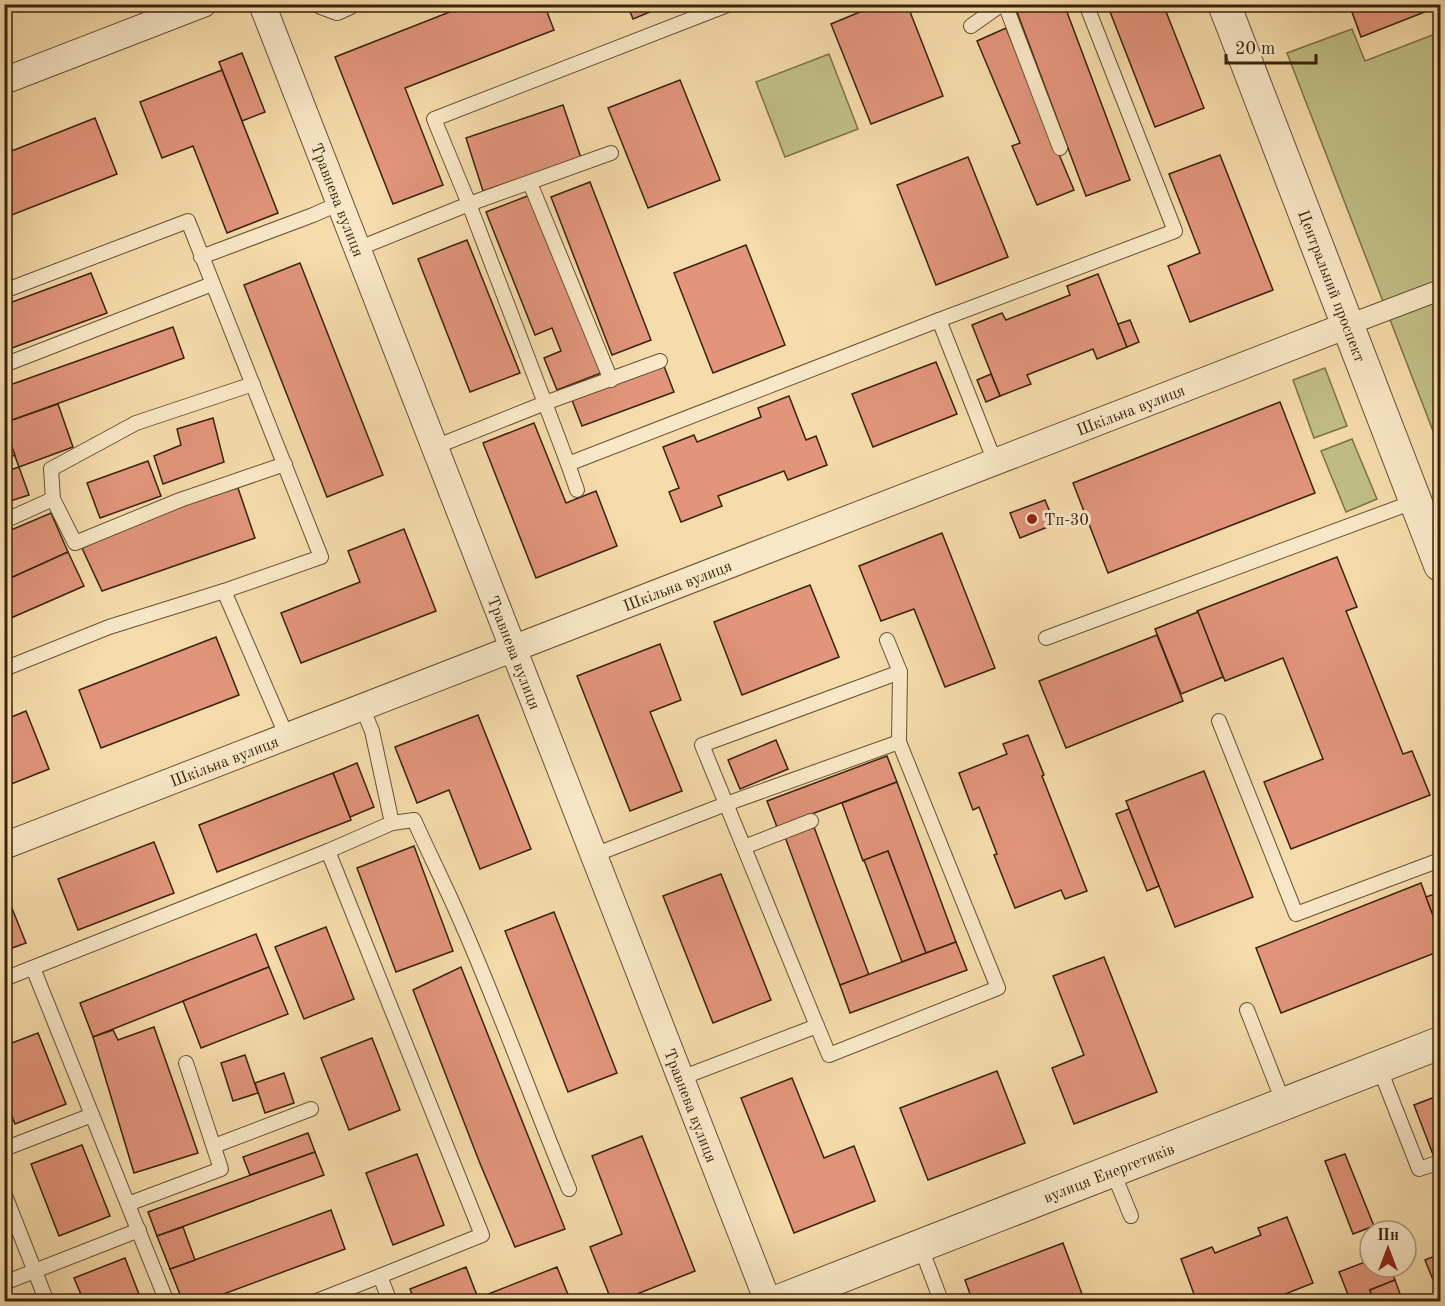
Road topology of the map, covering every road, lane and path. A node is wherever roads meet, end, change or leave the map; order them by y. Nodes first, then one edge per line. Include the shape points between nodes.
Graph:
1 (203, 4) edge
2 (262, 4) edge
3 (321, 4) edge
4 (350, 4) edge
5 (730, 4) edge
6 (1003, 4) edge
7 (1086, 4) edge
8 (1224, 4) edge
9 (971, 26) dead end
10 (4, 81) edge
11 (1060, 148) dead end
12 (611, 153) dead end
13 (530, 183) junction
14 (340, 203) junction
15 (470, 204) junction
16 (357, 249) junction
17 (201, 257) junction
18 (212, 284) junction
19 (1440, 290) edge
20 (4, 291) edge
21 (939, 320) junction
22 (1348, 325) junction
23 (660, 361) dead end
24 (4, 365) edge
25 (611, 380) junction
26 (253, 384) junction
27 (545, 403) junction
28 (435, 447) junction
29 (995, 462) junction
30 (285, 464) junction
31 (568, 464) junction
32 (577, 490) dead end
33 (53, 499) junction
34 (1416, 501) junction
35 (4, 521) edge
36 (1440, 565) edge
37 (224, 591) junction
38 (1046, 638) dead end
39 (887, 640) dead end
40 (514, 649) junction
41 (4, 669) edge
42 (900, 672) junction
43 (362, 707) junction
44 (1219, 721) dead end
45 (286, 737) junction
46 (899, 742) junction
47 (726, 804) junction
48 (811, 821) dead end
49 (392, 823) junction
50 (4, 846) edge
51 (744, 847) junction
52 (328, 851) junction
53 (594, 855) junction
54 (1440, 860) edge
55 (33, 968) junction
56 (4, 979) edge
57 (1247, 1010) dead end
58 (817, 1026) junction
59 (1440, 1043) edge
60 (186, 1063) dead end
61 (1379, 1067) junction
62 (681, 1078) junction
63 (1284, 1104) junction
64 (311, 1109) dead end
65 (92, 1115) junction
66 (214, 1146) junction
67 (4, 1149) edge
68 (1440, 1162) edge
69 (1112, 1170) junction
70 (569, 1189) dead end
71 (4, 1192) edge
72 (128, 1204) junction
73 (1131, 1216) dead end
74 (138, 1230) junction
75 (920, 1245) junction
76 (35, 1271) junction
77 (380, 1276) junction
78 (4, 1283) edge
79 (940, 1298) dead end
80 (47, 1302) edge
81 (167, 1302) edge
82 (314, 1302) edge
83 (390, 1302) edge
84 (768, 1302) edge
85 (776, 1302) edge

1 - 10 street
2 - 14 street, Травнева вулиця
3 - 4 street via 337,10
5 - 15 lane via 434,119
6 - 9 lane
6 - 11 lane
7 - 21 lane via 1175,231
8 - 22 street, Центральний проспект
12 - 13 lane
13 - 15 lane
13 - 25 lane
14 - 16 street, Травнева вулиця
14 - 17 lane
15 - 16 lane
15 - 27 lane
16 - 28 street, Травнева вулиця
17 - 18 lane
17 - 20 lane via 188,221
18 - 24 lane
18 - 26 lane
19 - 22 street
21 - 29 lane
21 - 31 lane
22 - 29 street, Шкільна вулиця
22 - 34 street, Центральний проспект
23 - 25 lane
25 - 27 lane
26 - 30 lane
26 - 33 lane via 136,423 51,469
27 - 28 lane
27 - 31 lane
28 - 40 street, Травнева вулиця
29 - 40 street, Шкільна вулиця
30 - 33 lane via 180,500 75,543
30 - 37 lane via 321,557
31 - 32 lane
33 - 35 lane
34 - 36 street, Центральний проспект
34 - 38 lane
37 - 41 lane via 109,627
37 - 45 lane
39 - 42 lane
40 - 43 street, Шкільна вулиця
40 - 53 street, Травнева вулиця
42 - 46 lane
42 - 47 lane via 702,745
43 - 45 street, Шкільна вулиця
43 - 49 lane via 372,731
44 - 54 lane via 1296,914
45 - 50 street, Шкільна вулиця
46 - 47 lane
46 - 58 lane via 998,988 830,1055
47 - 51 lane
47 - 53 lane
48 - 51 lane
49 - 52 lane
49 - 70 lane via 414,820 462,924
51 - 58 lane
52 - 55 lane
52 - 77 lane via 482,1235
53 - 62 street, Травнева вулиця
55 - 56 lane
55 - 65 lane
57 - 63 lane
58 - 62 lane
59 - 61 street, вулиця Енергетиків
60 - 66 lane
61 - 63 street, вулиця Енергетиків
61 - 68 lane via 1419,1169
62 - 84 street, Травнева вулиця
63 - 69 street, вулиця Енергетиків
64 - 66 lane
65 - 67 lane
65 - 72 lane
66 - 72 lane via 221,1169
69 - 73 lane
69 - 75 street, вулиця Енергетиків
71 - 76 lane
72 - 74 lane
74 - 76 lane
74 - 81 lane
75 - 79 lane
75 - 85 street, вулиця Енергетиків
76 - 78 lane
76 - 80 lane
77 - 82 lane
77 - 83 lane

